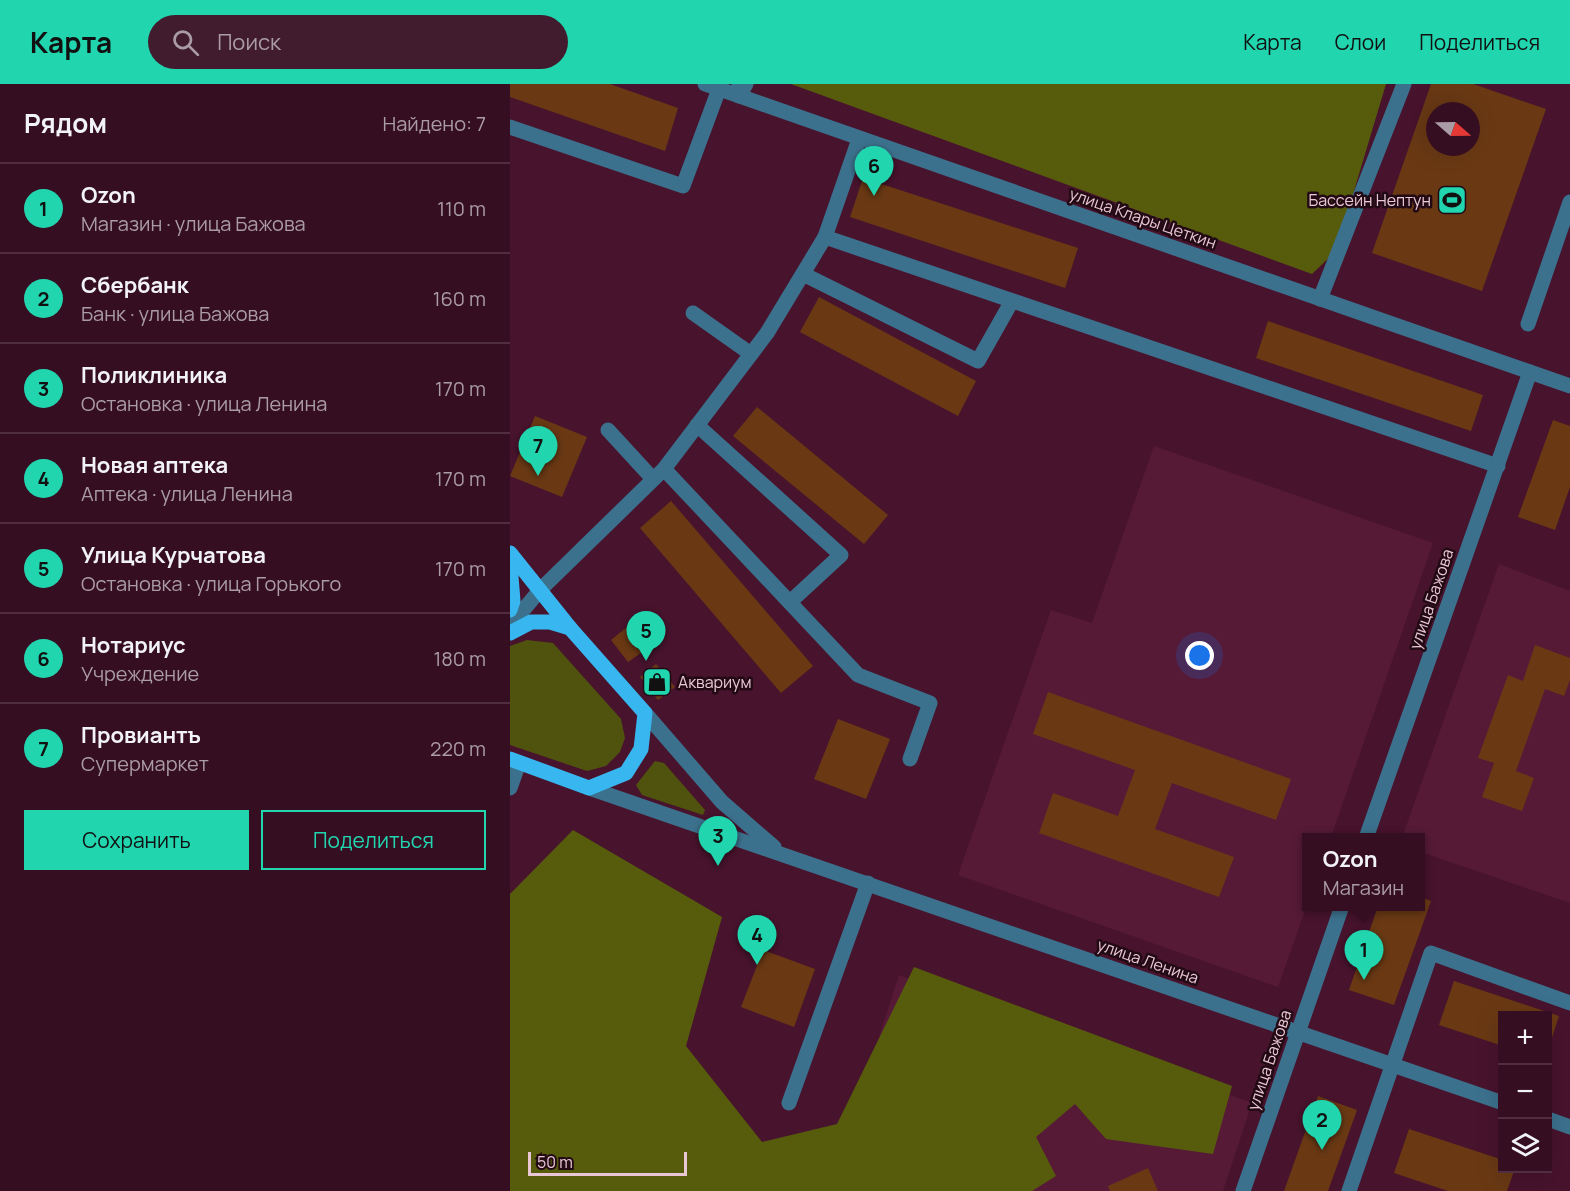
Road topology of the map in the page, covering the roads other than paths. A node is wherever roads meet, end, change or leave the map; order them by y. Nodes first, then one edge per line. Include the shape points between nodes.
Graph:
1 (1404, 84) edge
2 (712, 86) edge
3 (741, 88) edge
4 (510, 127) edge
5 (859, 139) junction
6 (1570, 202) edge
7 (825, 237) junction
8 (803, 274) junction
9 (1320, 299) junction
10 (1012, 301) junction
11 (693, 313) dead end
12 (1528, 324) dead end
13 (751, 354) junction
14 (1530, 372) junction
15 (1570, 386) edge
16 (697, 425) junction
17 (608, 430) dead end
18 (1498, 465) junction
19 (658, 474) junction
20 (510, 554) edge
21 (510, 564) edge
22 (540, 590) junction
23 (790, 602) junction
24 (510, 610) edge
25 (510, 626) edge
26 (570, 628) junction
27 (510, 633) edge
28 (645, 713) junction
29 (910, 759) dead end
30 (515, 761) edge
31 (510, 788) edge
32 (590, 788) junction
33 (1367, 833) edge
34 (781, 852) junction
35 (868, 883) junction
36 (1340, 911) edge
37 (1570, 1003) edge
38 (1298, 1032) junction
39 (1394, 1065) junction
40 (1498, 1101) edge
41 (789, 1103) dead end
42 (1552, 1120) edge
43 (1570, 1126) edge
44 (1243, 1191) edge
45 (1348, 1191) edge

1 - 9 street
2 - 3 street, улица Клары Цеткин
2 - 4 street via 683,186
3 - 5 street, улица Клары Цеткин
5 - 7 street
5 - 9 street, улица Клары Цеткин
6 - 12 street
7 - 8 street
7 - 10 street
8 - 10 street via 978,361
8 - 13 street
9 - 14 street, улица Клары Цеткин
10 - 18 street
11 - 13 street
13 - 16 street
14 - 15 street, улица Клары Цеткин
14 - 18 street, улица Бажова
16 - 19 street
16 - 23 street via 840,555
17 - 19 street
18 - 33 street, улица Бажова
19 - 22 street
19 - 23 street
20 - 22 main road
21 - 24 main road
22 - 25 street
22 - 26 main road
23 - 29 street via 858,675 930,703
26 - 27 main road via 531,622
26 - 28 main road
28 - 32 main road via 641,749 626,773
28 - 34 street via 722,802
30 - 31 street
30 - 32 main road
32 - 34 street, улица Ленина
34 - 35 street, улица Ленина
35 - 38 street, улица Ленина
35 - 41 street
36 - 38 street, улица Бажова
37 - 39 street via 1431,953
38 - 39 street, улица Ленина
38 - 44 street, улица Бажова
39 - 40 street, улица Ленина
39 - 45 street
42 - 43 street

